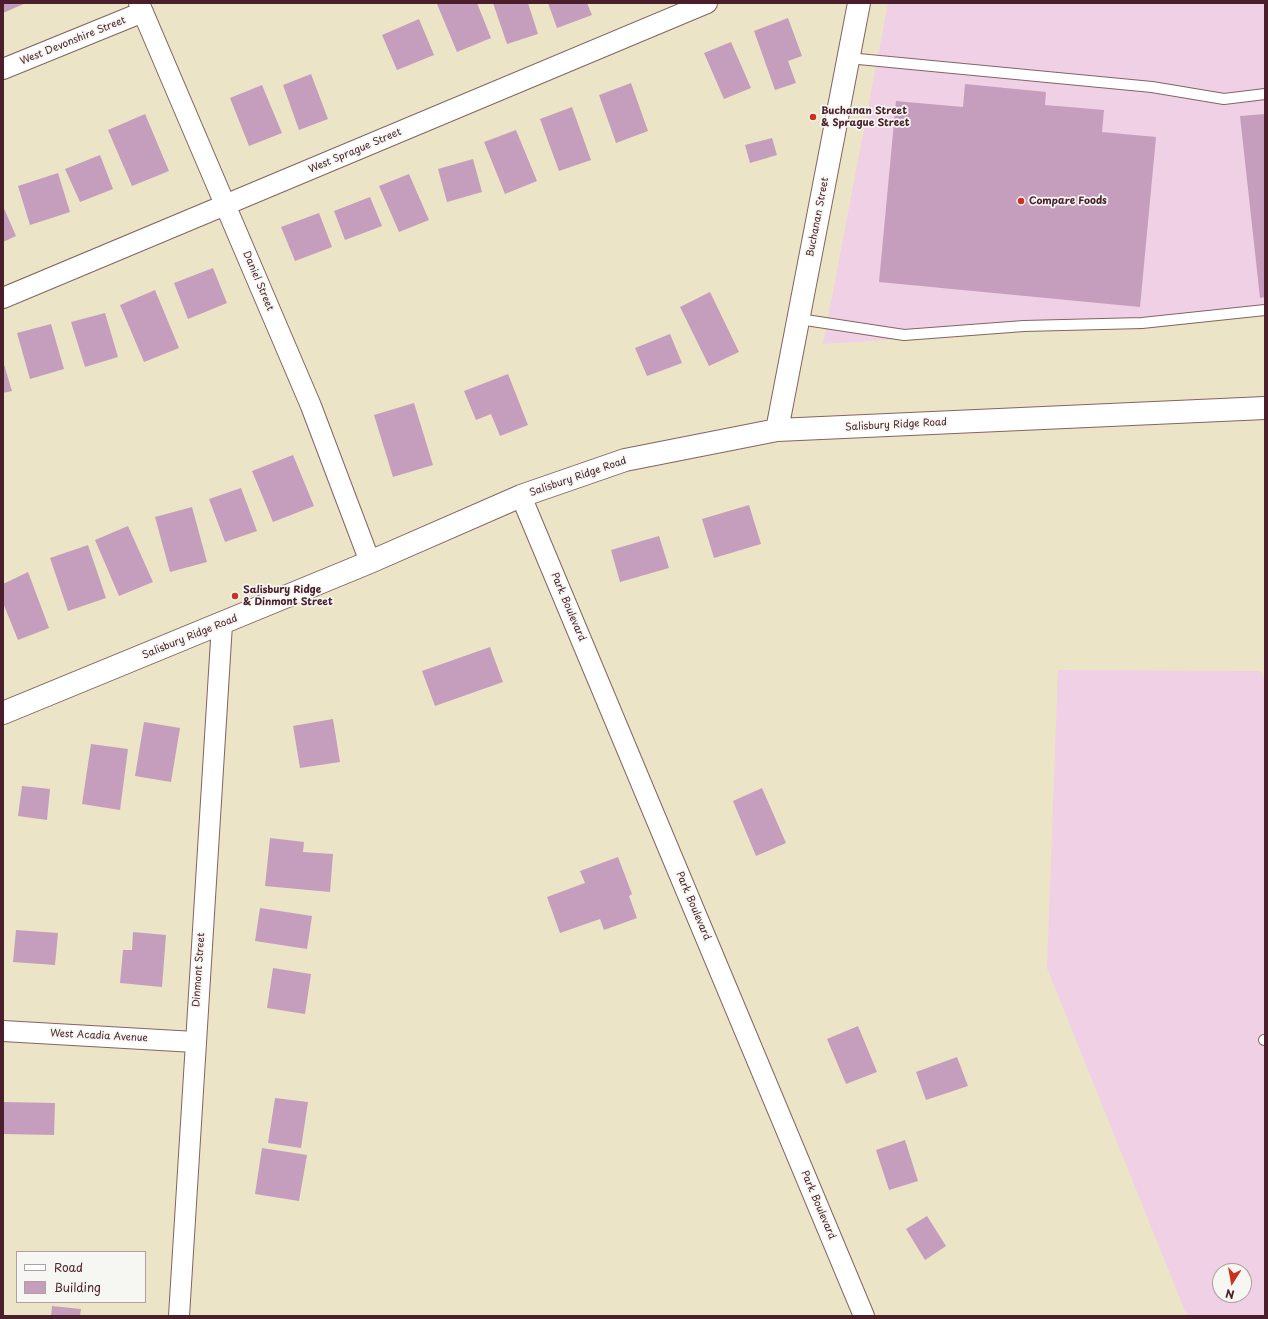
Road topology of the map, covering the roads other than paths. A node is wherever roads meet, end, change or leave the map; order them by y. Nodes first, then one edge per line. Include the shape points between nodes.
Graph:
1 (707, 3) edge
2 (859, 3) edge
3 (141, 8) edge
4 (848, 58) junction
5 (3, 69) edge
6 (1265, 94) edge
7 (227, 206) junction
8 (3, 298) edge
9 (1265, 310) edge
10 (799, 319) junction
11 (1265, 408) edge
12 (778, 430) junction
13 (521, 496) junction
14 (370, 562) junction
15 (222, 624) junction
16 (3, 712) edge
17 (3, 1031) edge
18 (195, 1042) junction
19 (178, 1316) edge
20 (864, 1316) edge

1 - 7 street, West Sprague Street
2 - 4 street, Buchanan Street
3 - 5 street, West Devonshire Street
3 - 7 street, Daniel Street
4 - 6 lane via 1152,87 1224,99
4 - 10 street, Buchanan Street
7 - 8 street, West Sprague Street
7 - 14 street, Daniel Street via 311,406
9 - 10 lane via 1142,323 1024,326 904,335
10 - 12 street, Buchanan Street
11 - 12 street, Salisbury Ridge Road
12 - 13 street, Salisbury Ridge Road via 625,460
13 - 14 street, Salisbury Ridge Road
13 - 20 street, Park Boulevard
14 - 15 street, Salisbury Ridge Road
15 - 16 street, Salisbury Ridge Road
15 - 18 street, Dinmont Street
17 - 18 street, West Acadia Avenue
18 - 19 street, Dinmont Street

